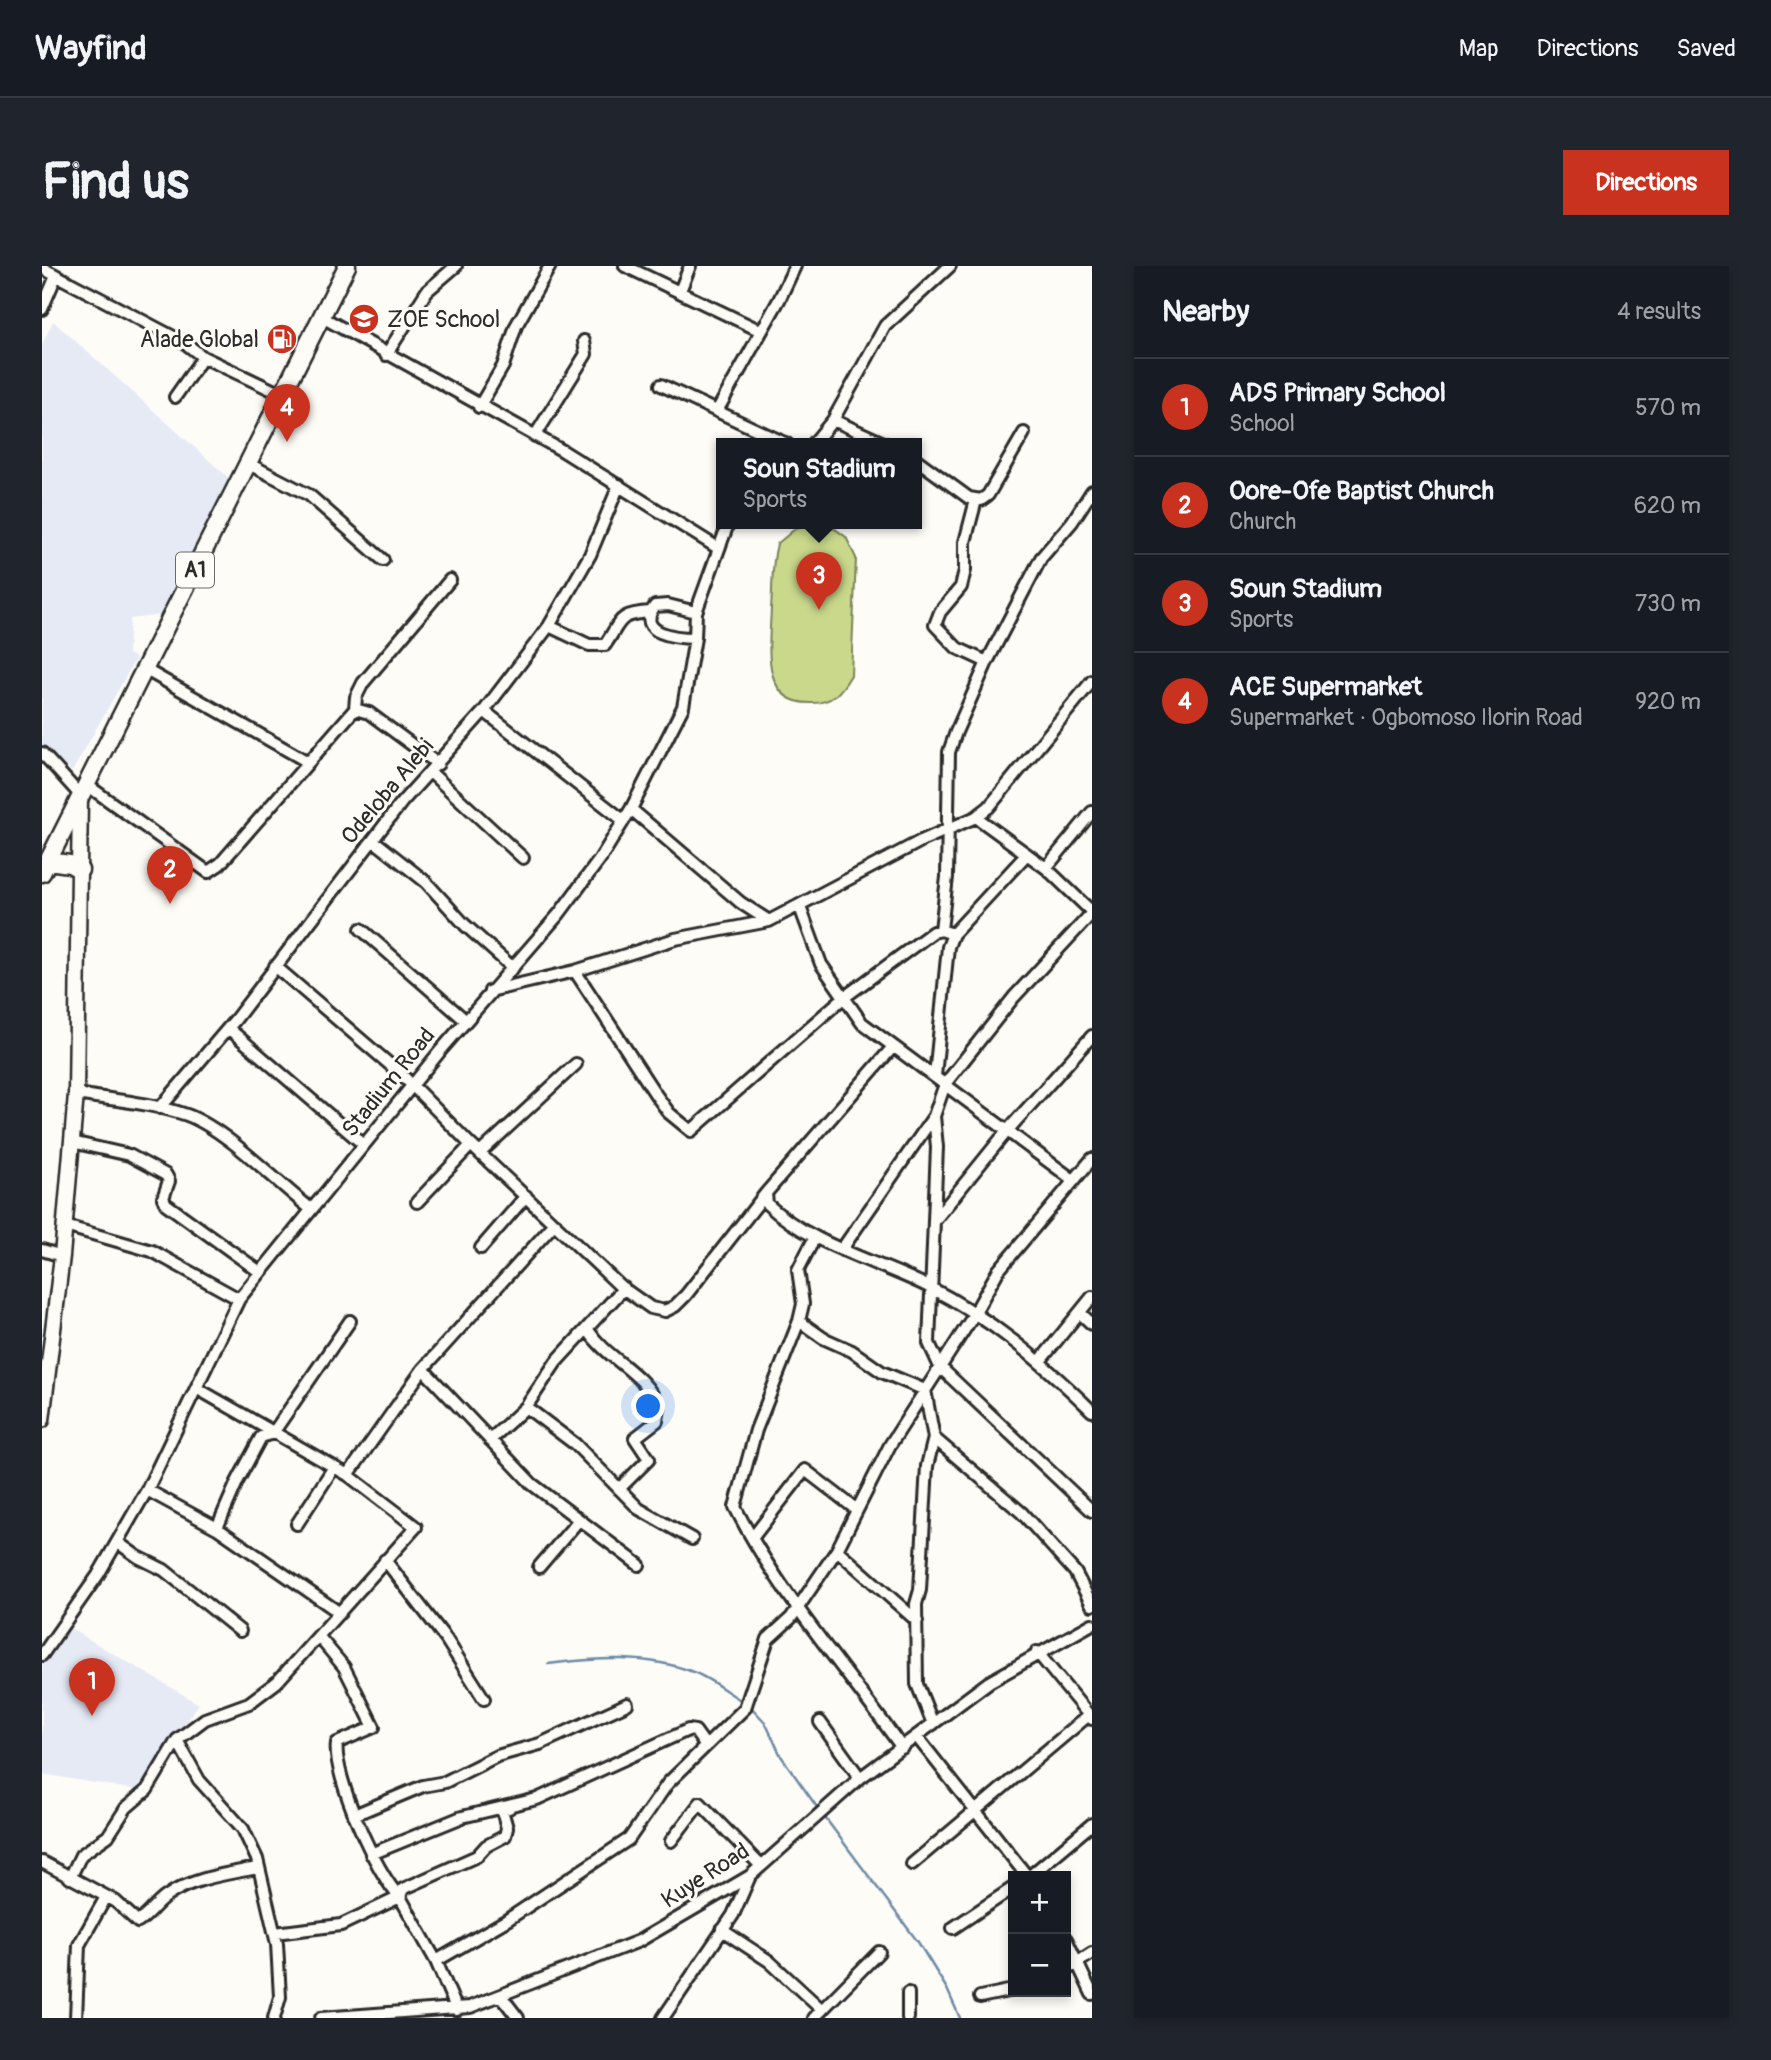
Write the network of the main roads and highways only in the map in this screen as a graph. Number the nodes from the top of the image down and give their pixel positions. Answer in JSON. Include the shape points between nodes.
{"nodes":[{"id":1,"x":347,"y":266,"type":"edge"},
{"id":2,"x":83,"y":790,"type":"junction"},
{"id":3,"x":45,"y":867,"type":"edge"},
{"id":4,"x":80,"y":870,"type":"junction"},
{"id":5,"x":42,"y":1420,"type":"edge"}],
"edges":[{"from":1,"to":2,"type":"highway","number":"A1"},
{"from":2,"to":3,"type":"highway","number":"A1"},
{"from":2,"to":4,"type":"main road"},
{"from":3,"to":4,"type":"highway","via":[[70,864]]},
{"from":4,"to":5,"type":"main road","via":[[76,1094]]}]}
